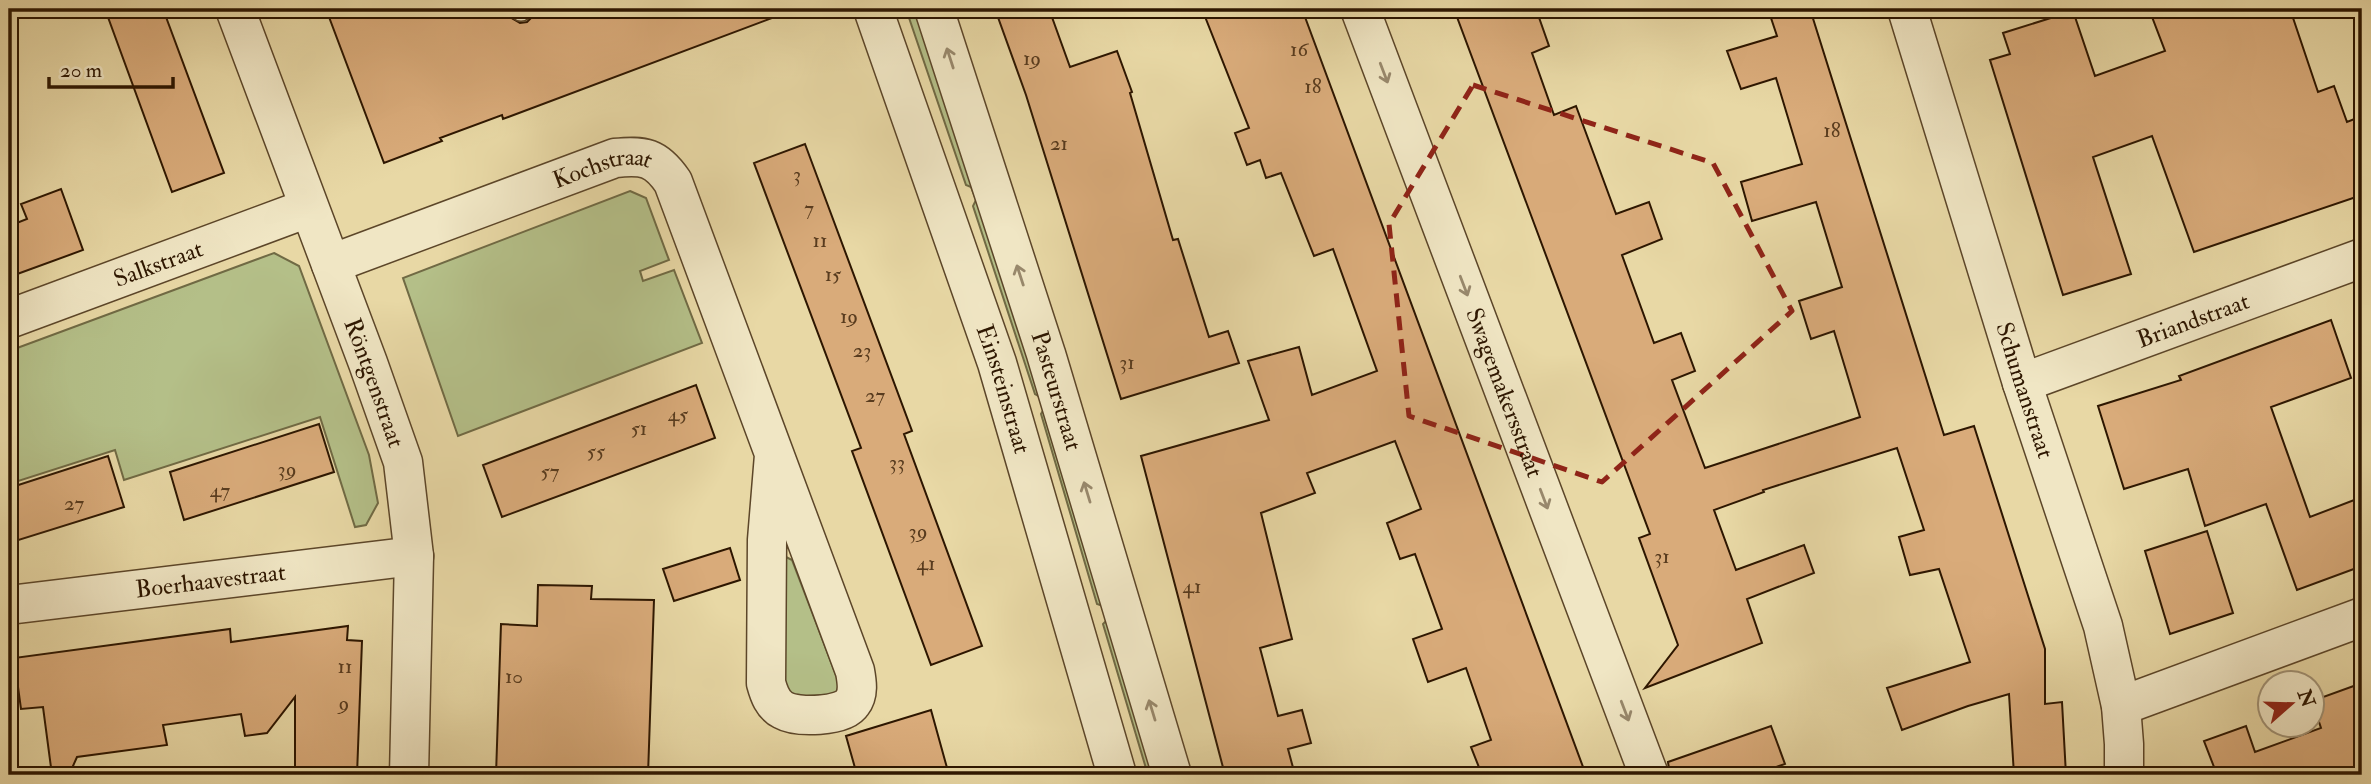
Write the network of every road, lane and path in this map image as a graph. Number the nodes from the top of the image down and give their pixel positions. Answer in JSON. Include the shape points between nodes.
{"nodes":[{"id":1,"x":234,"y":9,"type":"edge"},
{"id":2,"x":873,"y":9,"type":"edge"},
{"id":3,"x":934,"y":9,"type":"edge"},
{"id":4,"x":1360,"y":9,"type":"edge"},
{"id":5,"x":1907,"y":9,"type":"edge"},
{"id":6,"x":308,"y":208,"type":"junction"},
{"id":7,"x":2362,"y":258,"type":"edge"},
{"id":8,"x":331,"y":264,"type":"junction"},
{"id":9,"x":9,"y":319,"type":"edge"},
{"id":10,"x":2022,"y":383,"type":"junction"},
{"id":11,"x":774,"y":455,"type":"junction"},
{"id":12,"x":414,"y":556,"type":"junction"},
{"id":13,"x":9,"y":605,"type":"edge"},
{"id":14,"x":2362,"y":617,"type":"edge"},
{"id":15,"x":2121,"y":706,"type":"junction"},
{"id":16,"x":409,"y":775,"type":"edge"},
{"id":17,"x":1116,"y":775,"type":"edge"},
{"id":18,"x":1172,"y":775,"type":"edge"},
{"id":19,"x":1648,"y":775,"type":"edge"},
{"id":20,"x":2124,"y":775,"type":"edge"}],
"edges":[{"from":1,"to":6,"type":"street","name":"Röntgenstraat"},
{"from":2,"to":17,"type":"street","name":"Einsteinstraat","via":[[997,363]]},
{"from":18,"to":3,"type":"street","name":"Pasteurstraat","one_way":true,"via":[[1045,354]]},
{"from":4,"to":19,"type":"street","name":"Swagemakersstraat","one_way":true},
{"from":5,"to":10,"type":"street","name":"Schumanstraat"},
{"from":6,"to":8,"type":"street","name":"Röntgenstraat"},
{"from":6,"to":9,"type":"street","name":"Salkstraat"},
{"from":7,"to":10,"type":"street","name":"Briandstraat"},
{"from":8,"to":11,"type":"street","name":"Kochstraat","via":[[615,158],[650,159],[673,182]]},
{"from":8,"to":12,"type":"street","name":"Röntgenstraat","via":[[403,462]]},
{"from":10,"to":15,"type":"street","name":"Schumanstraat","via":[[2103,626]]},
{"from":11,"to":11,"type":"street","name":"Kochstraat","via":[[855,671],[858,686],[853,702],[834,714],[794,714],[773,702],[768,693],[767,540]]},
{"from":12,"to":13,"type":"street","name":"Boerhaavestraat"},
{"from":12,"to":16,"type":"street","name":"Röntgenstraat"},
{"from":14,"to":15,"type":"street"},
{"from":15,"to":20,"type":"street","name":"Schumanstraat"}]}
